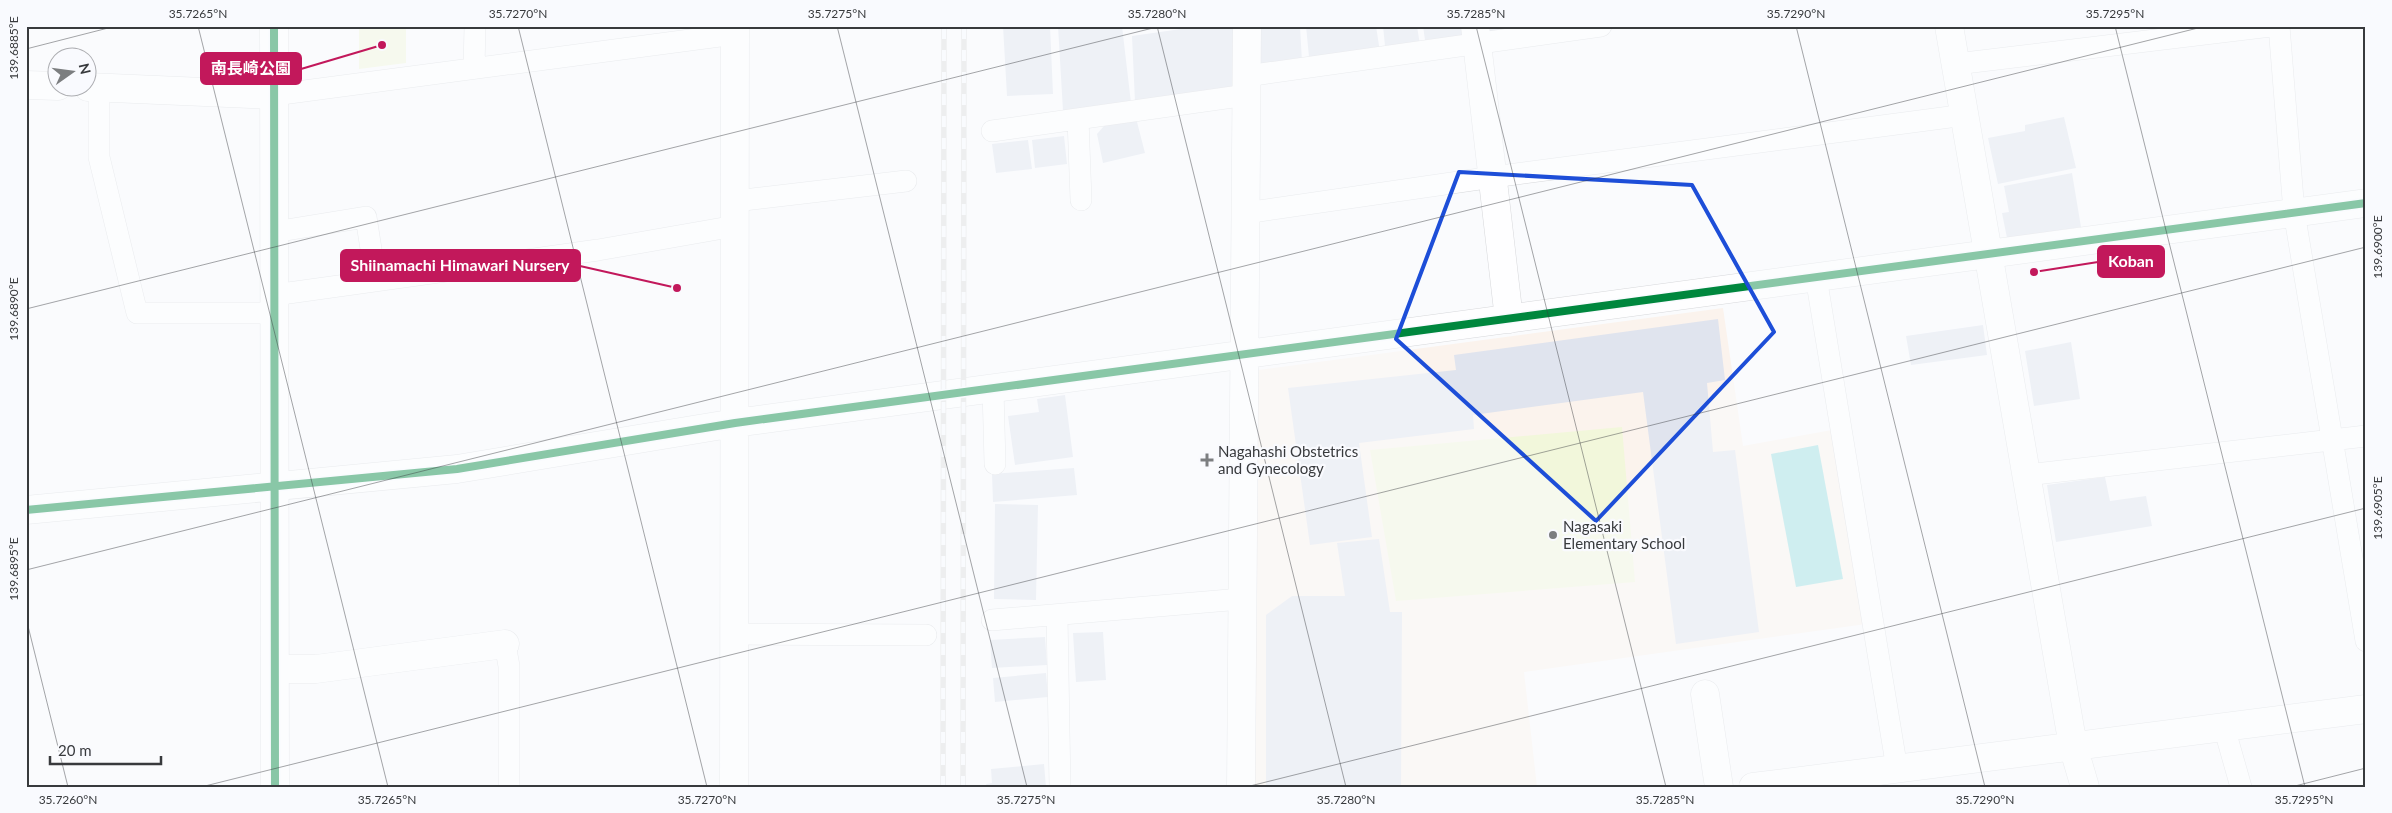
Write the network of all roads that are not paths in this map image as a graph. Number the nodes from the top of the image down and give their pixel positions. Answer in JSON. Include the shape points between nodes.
{"nodes":[{"id":1,"x":274,"y":26,"type":"edge"},
{"id":2,"x":475,"y":26,"type":"edge"},
{"id":3,"x":1247,"y":26,"type":"edge"},
{"id":4,"x":1601,"y":26,"type":"edge"},
{"id":5,"x":1949,"y":26,"type":"edge"},
{"id":6,"x":2271,"y":26,"type":"edge"},
{"id":7,"x":2279,"y":26,"type":"edge"},
{"id":8,"x":735,"y":30,"type":"edge"},
{"id":9,"x":1476,"y":35,"type":"edge"},
{"id":10,"x":1956,"y":64,"type":"junction"},
{"id":11,"x":474,"y":68,"type":"junction"},
{"id":12,"x":26,"y":85,"type":"edge"},
{"id":13,"x":1247,"y":85,"type":"junction"},
{"id":14,"x":48,"y":86,"type":"edge"},
{"id":15,"x":98,"y":88,"type":"edge"},
{"id":16,"x":274,"y":95,"type":"junction"},
{"id":17,"x":94,"y":98,"type":"edge"},
{"id":18,"x":1965,"y":115,"type":"junction"},
{"id":19,"x":1078,"y":119,"type":"junction"},
{"id":20,"x":992,"y":131,"type":"dead end"},
{"id":21,"x":1493,"y":177,"type":"junction"},
{"id":22,"x":906,"y":181,"type":"dead end"},
{"id":23,"x":1081,"y":200,"type":"dead end"},
{"id":24,"x":2366,"y":203,"type":"edge"},
{"id":25,"x":2294,"y":212,"type":"junction"},
{"id":26,"x":1245,"y":213,"type":"junction"},
{"id":27,"x":735,"y":214,"type":"junction"},
{"id":28,"x":274,"y":232,"type":"junction"},
{"id":29,"x":1989,"y":253,"type":"junction"},
{"id":30,"x":1816,"y":277,"type":"junction"},
{"id":31,"x":376,"y":281,"type":"junction"},
{"id":32,"x":274,"y":304,"type":"junction"},
{"id":33,"x":1509,"y":319,"type":"junction"},
{"id":34,"x":1244,"y":355,"type":"junction"},
{"id":35,"x":993,"y":389,"type":"junction"},
{"id":36,"x":735,"y":423,"type":"junction"},
{"id":37,"x":2366,"y":436,"type":"edge"},
{"id":38,"x":2332,"y":440,"type":"junction"},
{"id":39,"x":995,"y":464,"type":"dead end"},
{"id":40,"x":2027,"y":475,"type":"junction"},
{"id":41,"x":274,"y":486,"type":"junction"},
{"id":42,"x":26,"y":510,"type":"edge"},
{"id":43,"x":1241,"y":599,"type":"junction"},
{"id":44,"x":1057,"y":614,"type":"junction"},
{"id":45,"x":992,"y":620,"type":"dead end"},
{"id":46,"x":734,"y":634,"type":"junction"},
{"id":47,"x":926,"y":635,"type":"dead end"},
{"id":48,"x":2366,"y":641,"type":"edge"},
{"id":49,"x":505,"y":644,"type":"joint"},
{"id":50,"x":275,"y":669,"type":"junction"},
{"id":51,"x":1705,"y":694,"type":"dead end"},
{"id":52,"x":2366,"y":709,"type":"edge"},
{"id":53,"x":2224,"y":727,"type":"junction"},
{"id":54,"x":2074,"y":746,"type":"junction"},
{"id":55,"x":1897,"y":769,"type":"junction"},
{"id":56,"x":1833,"y":782,"type":"edge"},
{"id":57,"x":275,"y":787,"type":"edge"},
{"id":58,"x":509,"y":787,"type":"edge"},
{"id":59,"x":734,"y":787,"type":"edge"},
{"id":60,"x":1060,"y":787,"type":"edge"},
{"id":61,"x":1241,"y":787,"type":"edge"},
{"id":62,"x":1719,"y":787,"type":"edge"},
{"id":63,"x":1753,"y":787,"type":"edge"},
{"id":64,"x":2085,"y":787,"type":"edge"},
{"id":65,"x":2241,"y":787,"type":"edge"}],
"edges":[{"from":1,"to":16,"type":"street"},
{"from":2,"to":11,"type":"lane"},
{"from":3,"to":13,"type":"street"},
{"from":4,"to":9,"type":"lane"},
{"from":5,"to":10,"type":"street"},
{"from":6,"to":10,"type":"lane"},
{"from":7,"to":25,"type":"lane"},
{"from":8,"to":11,"type":"lane"},
{"from":8,"to":27,"type":"street"},
{"from":9,"to":13,"type":"lane"},
{"from":9,"to":21,"type":"street"},
{"from":10,"to":18,"type":"street"},
{"from":11,"to":16,"type":"lane"},
{"from":12,"to":14,"type":"street"},
{"from":13,"to":19,"type":"lane"},
{"from":13,"to":26,"type":"street"},
{"from":15,"to":16,"type":"street"},
{"from":16,"to":28,"type":"street"},
{"from":17,"to":32,"type":"lane","via":[[98,157],[137,313]]},
{"from":18,"to":21,"type":"lane"},
{"from":18,"to":29,"type":"street"},
{"from":19,"to":20,"type":"lane"},
{"from":19,"to":23,"type":"lane"},
{"from":21,"to":26,"type":"lane"},
{"from":21,"to":33,"type":"street"},
{"from":22,"to":27,"type":"lane"},
{"from":24,"to":25,"type":"street"},
{"from":25,"to":29,"type":"street"},
{"from":25,"to":38,"type":"lane"},
{"from":26,"to":34,"type":"street"},
{"from":27,"to":31,"type":"lane","via":[[598,250]]},
{"from":27,"to":36,"type":"street"},
{"from":28,"to":31,"type":"lane","via":[[366,217]]},
{"from":28,"to":32,"type":"street"},
{"from":29,"to":30,"type":"street"},
{"from":29,"to":40,"type":"street"},
{"from":30,"to":33,"type":"street"},
{"from":30,"to":55,"type":"lane"},
{"from":31,"to":32,"type":"lane"},
{"from":32,"to":41,"type":"street"},
{"from":33,"to":34,"type":"street"},
{"from":34,"to":35,"type":"street"},
{"from":34,"to":43,"type":"street"},
{"from":35,"to":36,"type":"street"},
{"from":35,"to":39,"type":"lane"},
{"from":36,"to":41,"type":"street","via":[[457,469]]},
{"from":36,"to":46,"type":"street"},
{"from":37,"to":38,"type":"lane"},
{"from":38,"to":40,"type":"lane"},
{"from":38,"to":48,"type":"lane"},
{"from":40,"to":54,"type":"street"},
{"from":41,"to":42,"type":"street"},
{"from":41,"to":50,"type":"street"},
{"from":43,"to":44,"type":"lane"},
{"from":43,"to":61,"type":"street"},
{"from":44,"to":45,"type":"lane"},
{"from":44,"to":60,"type":"lane"},
{"from":46,"to":47,"type":"lane"},
{"from":46,"to":59,"type":"street"},
{"from":49,"to":50,"type":"street","via":[[316,669]]},
{"from":49,"to":58,"type":"lane","via":[[509,666]]},
{"from":50,"to":57,"type":"street"},
{"from":51,"to":62,"type":"street"},
{"from":52,"to":53,"type":"street"},
{"from":53,"to":54,"type":"street"},
{"from":53,"to":65,"type":"lane"},
{"from":54,"to":55,"type":"street"},
{"from":54,"to":64,"type":"street"},
{"from":55,"to":56,"type":"street"},
{"from":56,"to":63,"type":"street"}]}
